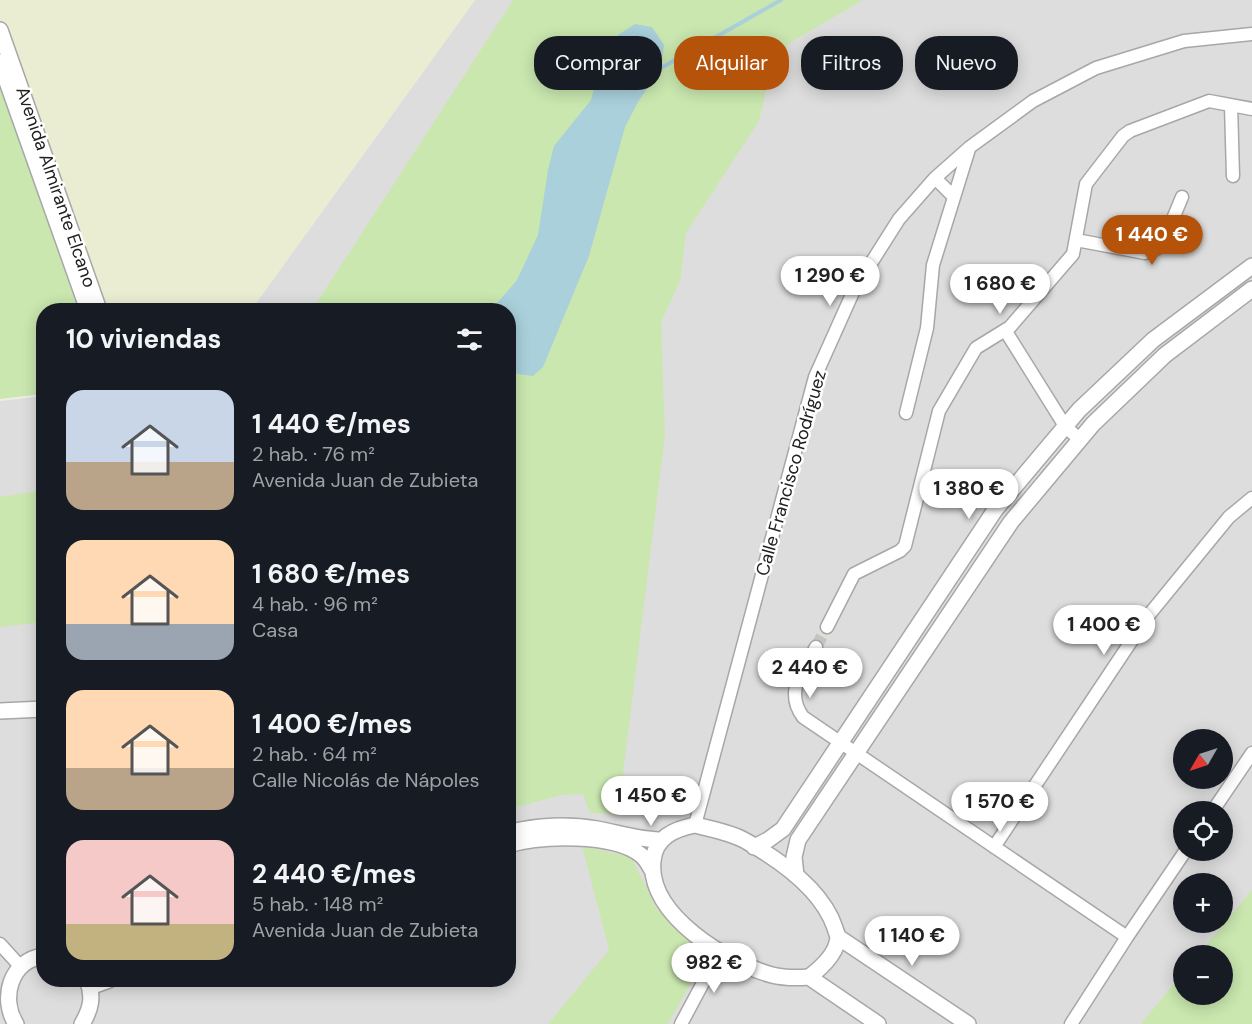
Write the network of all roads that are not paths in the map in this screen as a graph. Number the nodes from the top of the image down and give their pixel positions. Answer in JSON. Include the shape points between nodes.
{"nodes":[{"id":1,"x":0,"y":30,"type":"edge"},
{"id":2,"x":1252,"y":34,"type":"edge"},
{"id":3,"x":0,"y":62,"type":"edge"},
{"id":4,"x":1231,"y":105,"type":"junction"},
{"id":5,"x":1252,"y":109,"type":"edge"},
{"id":6,"x":970,"y":147,"type":"junction"},
{"id":7,"x":1233,"y":176,"type":"dead end"},
{"id":8,"x":935,"y":178,"type":"junction"},
{"id":9,"x":954,"y":197,"type":"junction"},
{"id":10,"x":1182,"y":197,"type":"dead end"},
{"id":11,"x":1076,"y":240,"type":"junction"},
{"id":12,"x":1252,"y":266,"type":"edge"},
{"id":13,"x":1252,"y":289,"type":"edge"},
{"id":14,"x":1213,"y":294,"type":"junction"},
{"id":15,"x":86,"y":303,"type":"edge"},
{"id":16,"x":97,"y":303,"type":"edge"},
{"id":17,"x":1225,"y":310,"type":"junction"},
{"id":18,"x":1005,"y":330,"type":"junction"},
{"id":19,"x":906,"y":413,"type":"dead end"},
{"id":20,"x":1065,"y":426,"type":"junction"},
{"id":21,"x":1080,"y":440,"type":"junction"},
{"id":22,"x":1252,"y":498,"type":"edge"},
{"id":23,"x":827,"y":627,"type":"tunnel mouth"},
{"id":24,"x":816,"y":647,"type":"tunnel mouth"},
{"id":25,"x":36,"y":709,"type":"edge"},
{"id":26,"x":0,"y":711,"type":"edge"},
{"id":27,"x":840,"y":742,"type":"junction"},
{"id":28,"x":1252,"y":753,"type":"edge"},
{"id":29,"x":856,"y":754,"type":"junction"},
{"id":30,"x":1219,"y":801,"type":"edge"},
{"id":31,"x":695,"y":825,"type":"junction"},
{"id":32,"x":516,"y":831,"type":"edge"},
{"id":33,"x":662,"y":840,"type":"junction"},
{"id":34,"x":516,"y":843,"type":"edge"},
{"id":35,"x":754,"y":847,"type":"junction"},
{"id":36,"x":994,"y":847,"type":"junction"},
{"id":37,"x":1179,"y":861,"type":"edge"},
{"id":38,"x":652,"y":870,"type":"junction"},
{"id":39,"x":796,"y":875,"type":"junction"},
{"id":40,"x":838,"y":936,"type":"junction"},
{"id":41,"x":1127,"y":937,"type":"junction"},
{"id":42,"x":0,"y":944,"type":"edge"},
{"id":43,"x":720,"y":951,"type":"junction"},
{"id":44,"x":36,"y":959,"type":"edge"},
{"id":45,"x":20,"y":966,"type":"junction"},
{"id":46,"x":809,"y":977,"type":"junction"},
{"id":47,"x":89,"y":987,"type":"edge"},
{"id":48,"x":16,"y":1024,"type":"edge"},
{"id":49,"x":82,"y":1024,"type":"edge"},
{"id":50,"x":681,"y":1024,"type":"edge"},
{"id":51,"x":878,"y":1024,"type":"edge"},
{"id":52,"x":968,"y":1024,"type":"edge"},
{"id":53,"x":1071,"y":1024,"type":"edge"}],
"edges":[{"from":1,"to":16,"type":"street","name":"Avenida Almirante Elcano"},
{"from":2,"to":6,"type":"street","name":"Calle Francisco Rodríguez","via":[[1184,41],[1096,68],[1033,101]]},
{"from":3,"to":15,"type":"street","name":"Avenida Almirante Elcano"},
{"from":4,"to":5,"type":"street"},
{"from":4,"to":7,"type":"street"},
{"from":4,"to":11,"type":"street","via":[[1209,101],[1123,136],[1086,184]]},
{"from":6,"to":8,"type":"street","name":"Calle Francisco Rodríguez"},
{"from":6,"to":9,"type":"street"},
{"from":8,"to":9,"type":"street"},
{"from":8,"to":31,"type":"street","name":"Calle Francisco Rodríguez","via":[[899,219],[854,290],[815,377]]},
{"from":9,"to":19,"type":"street","via":[[933,265],[927,328]]},
{"from":10,"to":11,"type":"street","via":[[1158,248],[1145,253]]},
{"from":11,"to":18,"type":"street","via":[[1073,254]]},
{"from":12,"to":14,"type":"street"},
{"from":13,"to":17,"type":"street"},
{"from":14,"to":17,"type":"street"},
{"from":14,"to":20,"type":"street","via":[[1152,340]]},
{"from":17,"to":21,"type":"street","via":[[1165,355]]},
{"from":18,"to":20,"type":"street"},
{"from":18,"to":23,"type":"street","via":[[976,348],[939,411],[905,546],[854,573]]},
{"from":20,"to":21,"type":"street"},
{"from":20,"to":27,"type":"street","via":[[995,510]]},
{"from":21,"to":29,"type":"street","via":[[1011,522]]},
{"from":22,"to":36,"type":"street","via":[[1229,517],[1148,616]]},
{"from":24,"to":27,"type":"street","via":[[795,687],[794,697],[803,717]]},
{"from":25,"to":26,"type":"street"},
{"from":27,"to":29,"type":"street"},
{"from":27,"to":35,"type":"street","via":[[783,829]]},
{"from":28,"to":30,"type":"street"},
{"from":29,"to":36,"type":"street"},
{"from":29,"to":39,"type":"street","via":[[798,840],[794,857]]},
{"from":31,"to":33,"type":"street","via":[[676,829]]},
{"from":31,"to":35,"type":"street","via":[[742,839]]},
{"from":32,"to":33,"type":"street","via":[[542,826],[595,829]]},
{"from":33,"to":38,"type":"street"},
{"from":34,"to":38,"type":"street","via":[[542,837],[593,839],[627,847],[643,856]]},
{"from":35,"to":39,"type":"street"},
{"from":36,"to":41,"type":"street"},
{"from":37,"to":41,"type":"street"},
{"from":38,"to":43,"type":"street","via":[[657,889],[676,918]]},
{"from":39,"to":40,"type":"street","via":[[817,895]]},
{"from":40,"to":46,"type":"street","via":[[823,966]]},
{"from":40,"to":52,"type":"street"},
{"from":41,"to":53,"type":"street"},
{"from":42,"to":45,"type":"street"},
{"from":43,"to":46,"type":"street","via":[[774,976]]},
{"from":43,"to":50,"type":"street"},
{"from":44,"to":45,"type":"street"},
{"from":45,"to":48,"type":"street","via":[[7,996]]},
{"from":46,"to":51,"type":"street"},
{"from":47,"to":49,"type":"street","via":[[89,1012]]}]}
